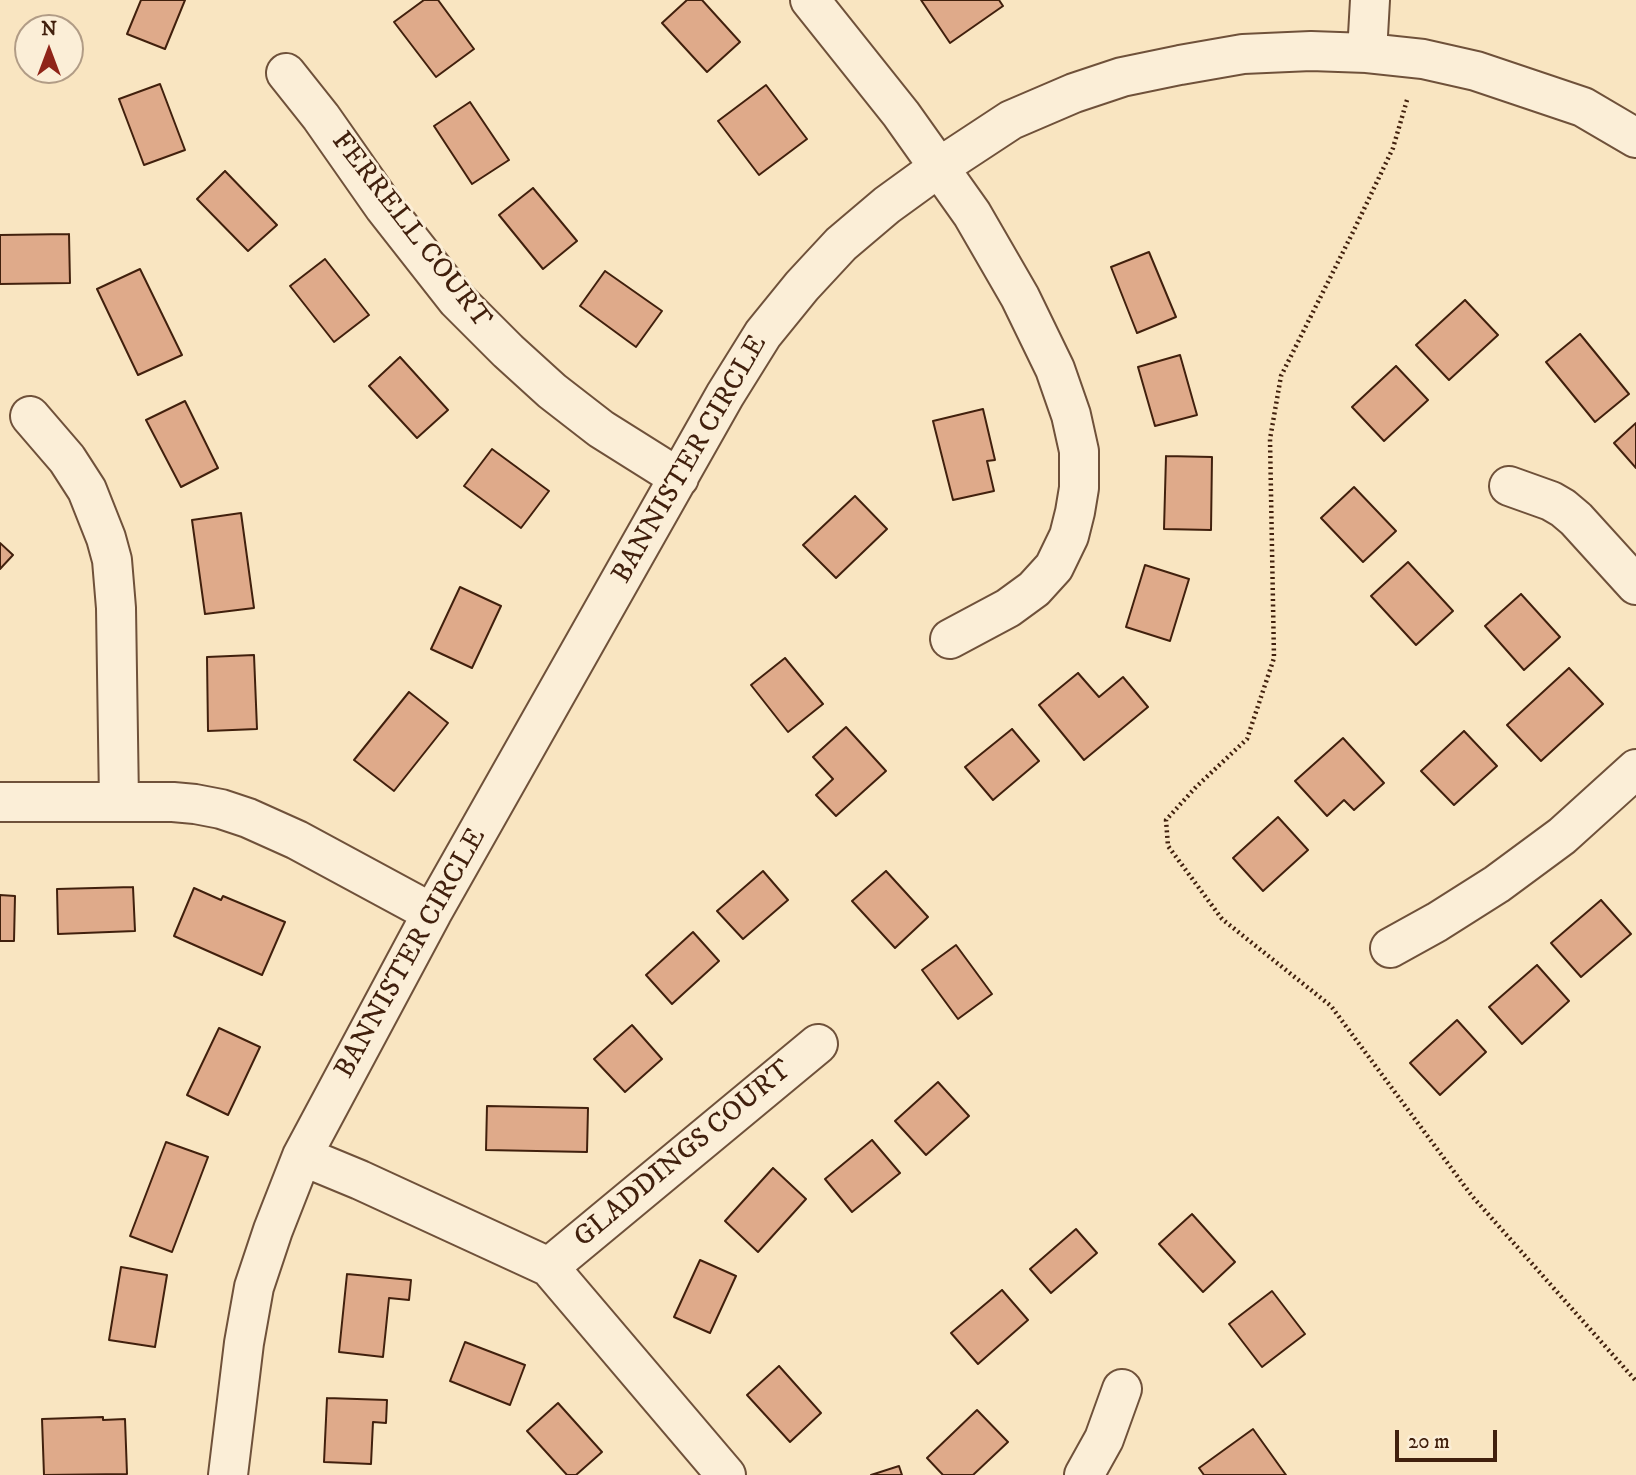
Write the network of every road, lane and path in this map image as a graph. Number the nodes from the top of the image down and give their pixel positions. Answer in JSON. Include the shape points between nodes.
{"nodes":[{"id":1,"x":810,"y":0,"type":"edge"},
{"id":2,"x":1370,"y":0,"type":"edge"},
{"id":3,"x":1367,"y":53,"type":"junction"},
{"id":4,"x":286,"y":73,"type":"dead end"},
{"id":5,"x":1407,"y":100,"type":"dead end"},
{"id":6,"x":1636,"y":138,"type":"edge"},
{"id":7,"x":938,"y":167,"type":"junction"},
{"id":8,"x":30,"y":416,"type":"dead end"},
{"id":9,"x":679,"y":478,"type":"junction"},
{"id":10,"x":1509,"y":486,"type":"dead end"},
{"id":11,"x":1636,"y":585,"type":"edge"},
{"id":12,"x":950,"y":639,"type":"dead end"},
{"id":13,"x":1636,"y":769,"type":"edge"},
{"id":14,"x":119,"y":801,"type":"junction"},
{"id":15,"x":0,"y":802,"type":"edge"},
{"id":16,"x":432,"y":913,"type":"junction"},
{"id":17,"x":1390,"y":948,"type":"dead end"},
{"id":18,"x":818,"y":1044,"type":"dead end"},
{"id":19,"x":302,"y":1156,"type":"junction"},
{"id":20,"x":549,"y":1267,"type":"junction"},
{"id":21,"x":1636,"y":1381,"type":"edge"},
{"id":22,"x":1122,"y":1389,"type":"dead end"},
{"id":23,"x":228,"y":1475,"type":"edge"},
{"id":24,"x":726,"y":1475,"type":"edge"},
{"id":25,"x":1084,"y":1475,"type":"edge"}],
"edges":[{"from":1,"to":7,"type":"street"},
{"from":2,"to":3,"type":"street"},
{"from":3,"to":6,"type":"street","name":"BANNISTER CIRCLE","via":[[1476,71],[1583,107]]},
{"from":3,"to":7,"type":"street","name":"BANNISTER CIRCLE","via":[[1243,54],[1122,77],[1011,120]]},
{"from":4,"to":9,"type":"street","name":"FERRELL COURT","via":[[457,300],[552,391],[601,429]]},
{"from":5,"to":21,"type":"path","via":[[1393,148],[1280,376],[1270,439],[1274,658],[1247,739],[1166,820],[1168,846],[1222,919],[1331,1006],[1472,1196]]},
{"from":7,"to":9,"type":"street","name":"BANNISTER CIRCLE","via":[[841,244],[802,286],[763,334]]},
{"from":7,"to":12,"type":"street","via":[[972,214],[1020,297],[1055,369],[1079,451],[1075,512],[1054,567],[1026,596]]},
{"from":8,"to":14,"type":"street","via":[[87,490],[112,560]]},
{"from":9,"to":16,"type":"street","name":"BANNISTER CIRCLE"},
{"from":10,"to":11,"type":"street","via":[[1563,508]]},
{"from":13,"to":17,"type":"street","via":[[1562,836],[1497,884]]},
{"from":14,"to":15,"type":"street"},
{"from":14,"to":16,"type":"street","via":[[195,804],[248,818]]},
{"from":16,"to":19,"type":"street","name":"BANNISTER CIRCLE"},
{"from":18,"to":20,"type":"street","name":"GLADDINGS COURT"},
{"from":19,"to":20,"type":"street"},
{"from":19,"to":23,"type":"street","name":"BANNISTER CIRCLE","via":[[254,1287]]},
{"from":20,"to":24,"type":"street"},
{"from":22,"to":25,"type":"street","via":[[1104,1439]]}]}
